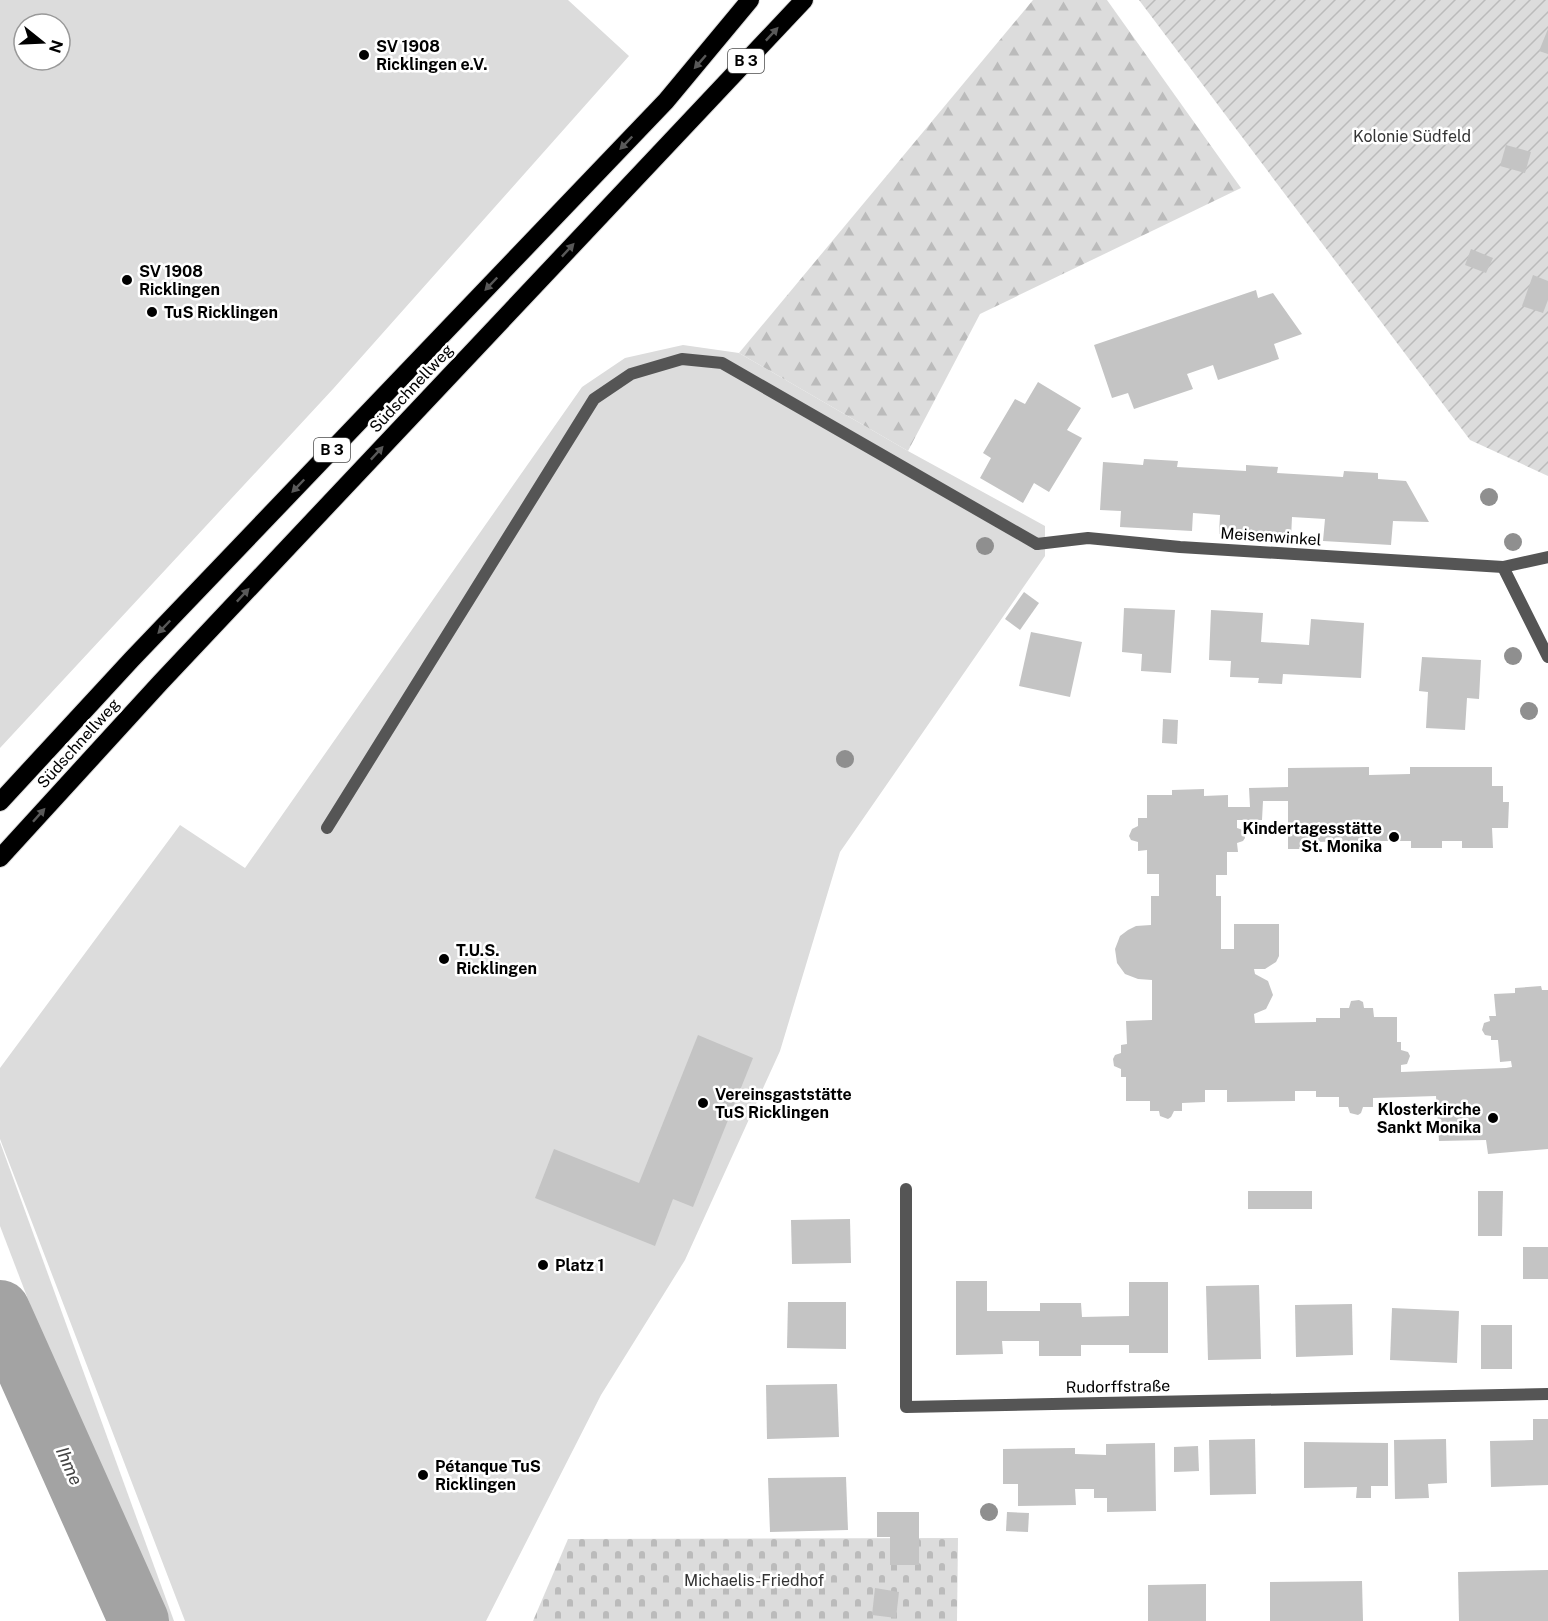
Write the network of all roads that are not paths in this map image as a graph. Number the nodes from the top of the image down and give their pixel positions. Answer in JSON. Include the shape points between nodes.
{"nodes":[{"id":1,"x":750,"y":0,"type":"edge"},
{"id":2,"x":804,"y":0,"type":"edge"},
{"id":3,"x":1548,"y":557,"type":"edge"},
{"id":4,"x":1503,"y":567,"type":"junction"},
{"id":5,"x":1548,"y":657,"type":"edge"},
{"id":6,"x":0,"y":802,"type":"edge"},
{"id":7,"x":327,"y":828,"type":"dead end"},
{"id":8,"x":0,"y":858,"type":"edge"},
{"id":9,"x":906,"y":1190,"type":"dead end"},
{"id":10,"x":1548,"y":1394,"type":"edge"}],
"edges":[{"from":1,"to":6,"type":"highway","name":"Südschnellweg","number":"B 3","one_way":true,"via":[[666,101]]},
{"from":8,"to":2,"type":"highway","name":"Südschnellweg","number":"B 3","one_way":true,"via":[[168,674]]},
{"from":3,"to":4,"type":"street","name":"Meisenwinkel"},
{"from":4,"to":5,"type":"street"},
{"from":4,"to":7,"type":"street","name":"Meisenwinkel","via":[[1088,538],[1038,544],[722,363],[682,359],[631,374],[594,399]]},
{"from":9,"to":10,"type":"street","name":"Rudorffstraße","via":[[906,1407]]}]}
